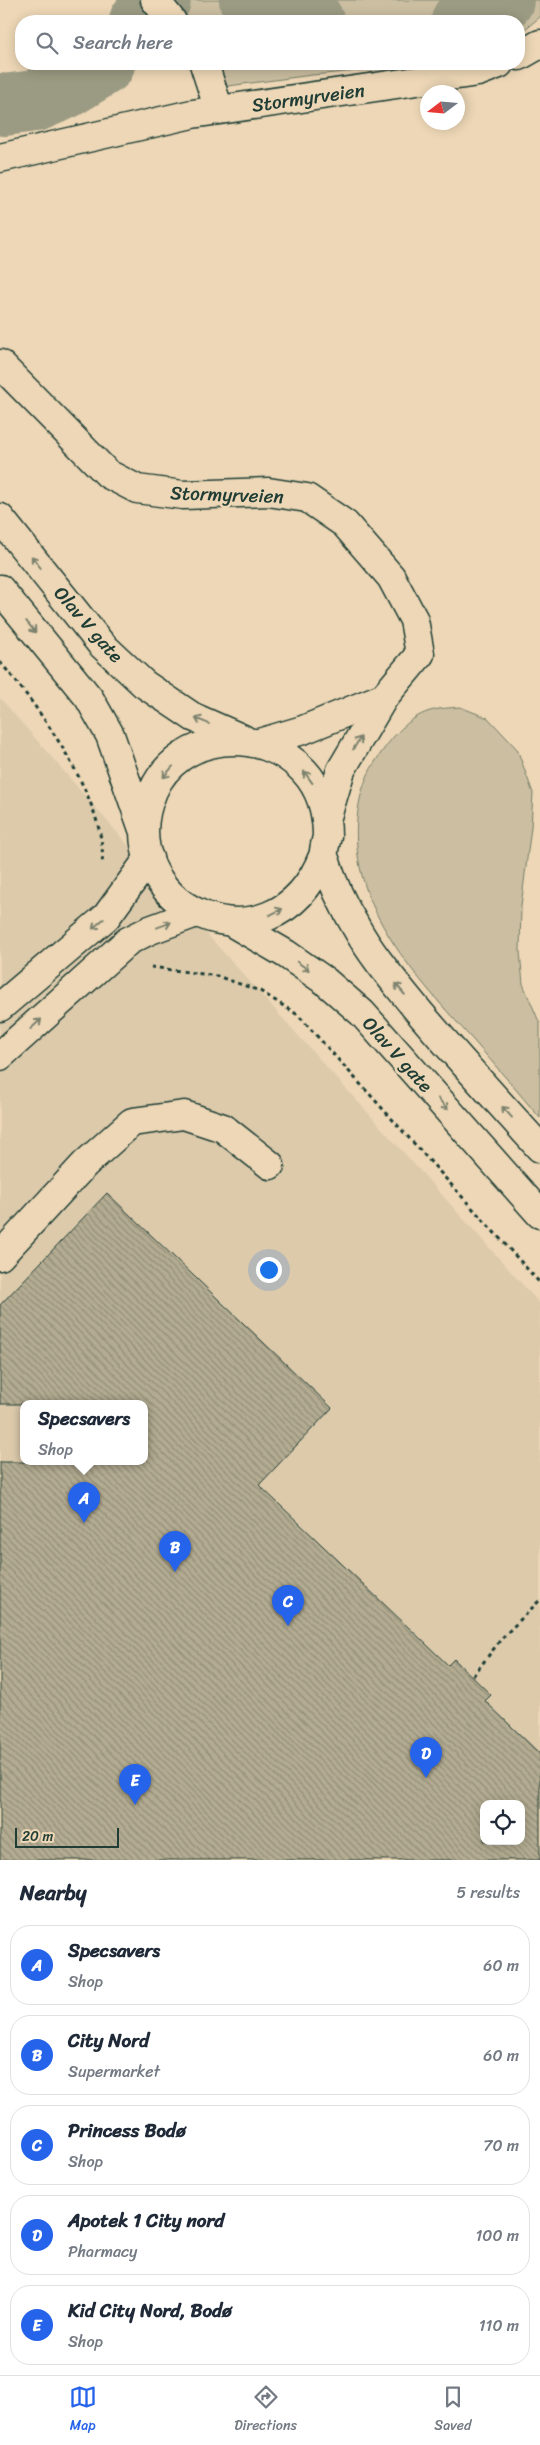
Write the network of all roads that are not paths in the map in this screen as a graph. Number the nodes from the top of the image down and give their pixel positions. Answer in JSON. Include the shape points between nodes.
{"nodes":[{"id":1,"x":155,"y":0,"type":"edge"},
{"id":2,"x":167,"y":15,"type":"edge"},
{"id":3,"x":540,"y":44,"type":"edge"},
{"id":4,"x":525,"y":53,"type":"edge"},
{"id":5,"x":206,"y":70,"type":"edge"},
{"id":6,"x":483,"y":70,"type":"edge"},
{"id":7,"x":219,"y":110,"type":"junction"},
{"id":8,"x":0,"y":158,"type":"edge"},
{"id":9,"x":0,"y":364,"type":"edge"},
{"id":10,"x":0,"y":518,"type":"edge"},
{"id":11,"x":0,"y":589,"type":"edge"},
{"id":12,"x":384,"y":697,"type":"junction"},
{"id":13,"x":253,"y":742,"type":"junction"},
{"id":14,"x":326,"y":820,"type":"junction"},
{"id":15,"x":146,"y":845,"type":"junction"},
{"id":16,"x":323,"y":856,"type":"junction"},
{"id":17,"x":196,"y":913,"type":"junction"},
{"id":18,"x":231,"y":922,"type":"junction"},
{"id":19,"x":0,"y":1007,"type":"edge"},
{"id":20,"x":0,"y":1056,"type":"edge"},
{"id":21,"x":540,"y":1148,"type":"edge"},
{"id":22,"x":270,"y":1165,"type":"dead end"},
{"id":23,"x":540,"y":1214,"type":"edge"},
{"id":24,"x":0,"y":1256,"type":"edge"}],
"edges":[{"from":1,"to":2,"type":"main road"},
{"from":3,"to":4,"type":"main road"},
{"from":5,"to":7,"type":"main road"},
{"from":6,"to":7,"type":"main road","name":"Stormyrveien"},
{"from":7,"to":8,"type":"main road","name":"Stormyrveien"},
{"from":9,"to":12,"type":"main road","name":"Stormyrveien","via":[[108,474],[136,489],[184,495],[268,492],[307,498],[345,524],[391,577],[414,620],[420,654]]},
{"from":13,"to":10,"type":"main road","name":"Olav V gate","one_way":true,"via":[[193,717],[144,684],[101,644]]},
{"from":11,"to":15,"type":"main road","name":"Olav V gate","one_way":true,"via":[[93,706],[110,735]]},
{"from":12,"to":13,"type":"main road","via":[[303,730]]},
{"from":14,"to":12,"type":"main road","name":"Stormyrveien","one_way":true,"via":[[341,770]]},
{"from":14,"to":13,"type":"main road","name":"Olav V gate","one_way":true,"via":[[322,803],[304,771],[276,749]]},
{"from":13,"to":15,"type":"main road","name":"Olav V gate","one_way":true,"via":[[225,740],[203,746],[167,771],[154,789],[147,810]]},
{"from":14,"to":16,"type":"main road","name":"Olav V gate"},
{"from":15,"to":17,"type":"main road","name":"Olav V gate","via":[[159,881],[176,900]]},
{"from":15,"to":19,"type":"main road","one_way":true,"via":[[106,917]]},
{"from":18,"to":16,"type":"main road","name":"Olav V gate","one_way":true,"via":[[251,921],[289,905],[316,875]]},
{"from":21,"to":16,"type":"main road","one_way":true,"via":[[384,970],[356,927]]},
{"from":17,"to":18,"type":"main road","name":"Olav V gate"},
{"from":20,"to":17,"type":"main road","one_way":true,"via":[[128,941]]},
{"from":18,"to":23,"type":"main road","name":"Olav V gate","one_way":true,"via":[[309,970],[362,1013]]},
{"from":22,"to":24,"type":"main road","via":[[224,1128],[184,1115],[132,1122],[85,1164]]}]}
